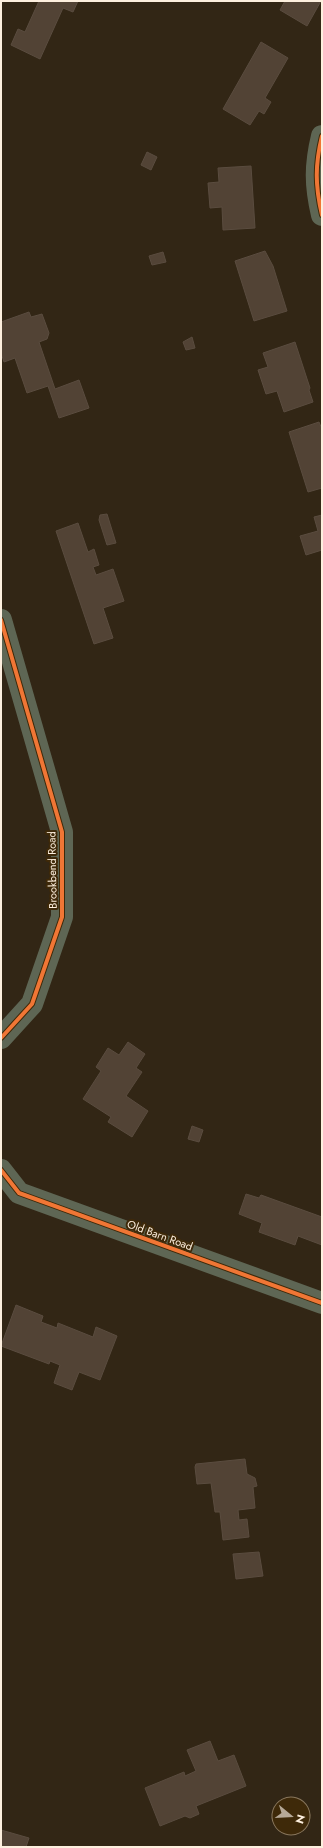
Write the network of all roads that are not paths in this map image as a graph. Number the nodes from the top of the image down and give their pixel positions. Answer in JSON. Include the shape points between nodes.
{"nodes":[{"id":1,"x":322,"y":136,"type":"edge"},
{"id":2,"x":322,"y":215,"type":"edge"},
{"id":3,"x":1,"y":620,"type":"edge"},
{"id":4,"x":1,"y":1038,"type":"edge"},
{"id":5,"x":1,"y":1170,"type":"edge"},
{"id":6,"x":322,"y":1303,"type":"edge"}],
"edges":[{"from":1,"to":2,"type":"street","via":[[316,172],[316,191]]},
{"from":3,"to":4,"type":"street","name":"Brookbend Road","via":[[62,832],[62,917],[32,1004]]},
{"from":5,"to":6,"type":"street","name":"Old Barn Road","via":[[19,1193]]}]}
